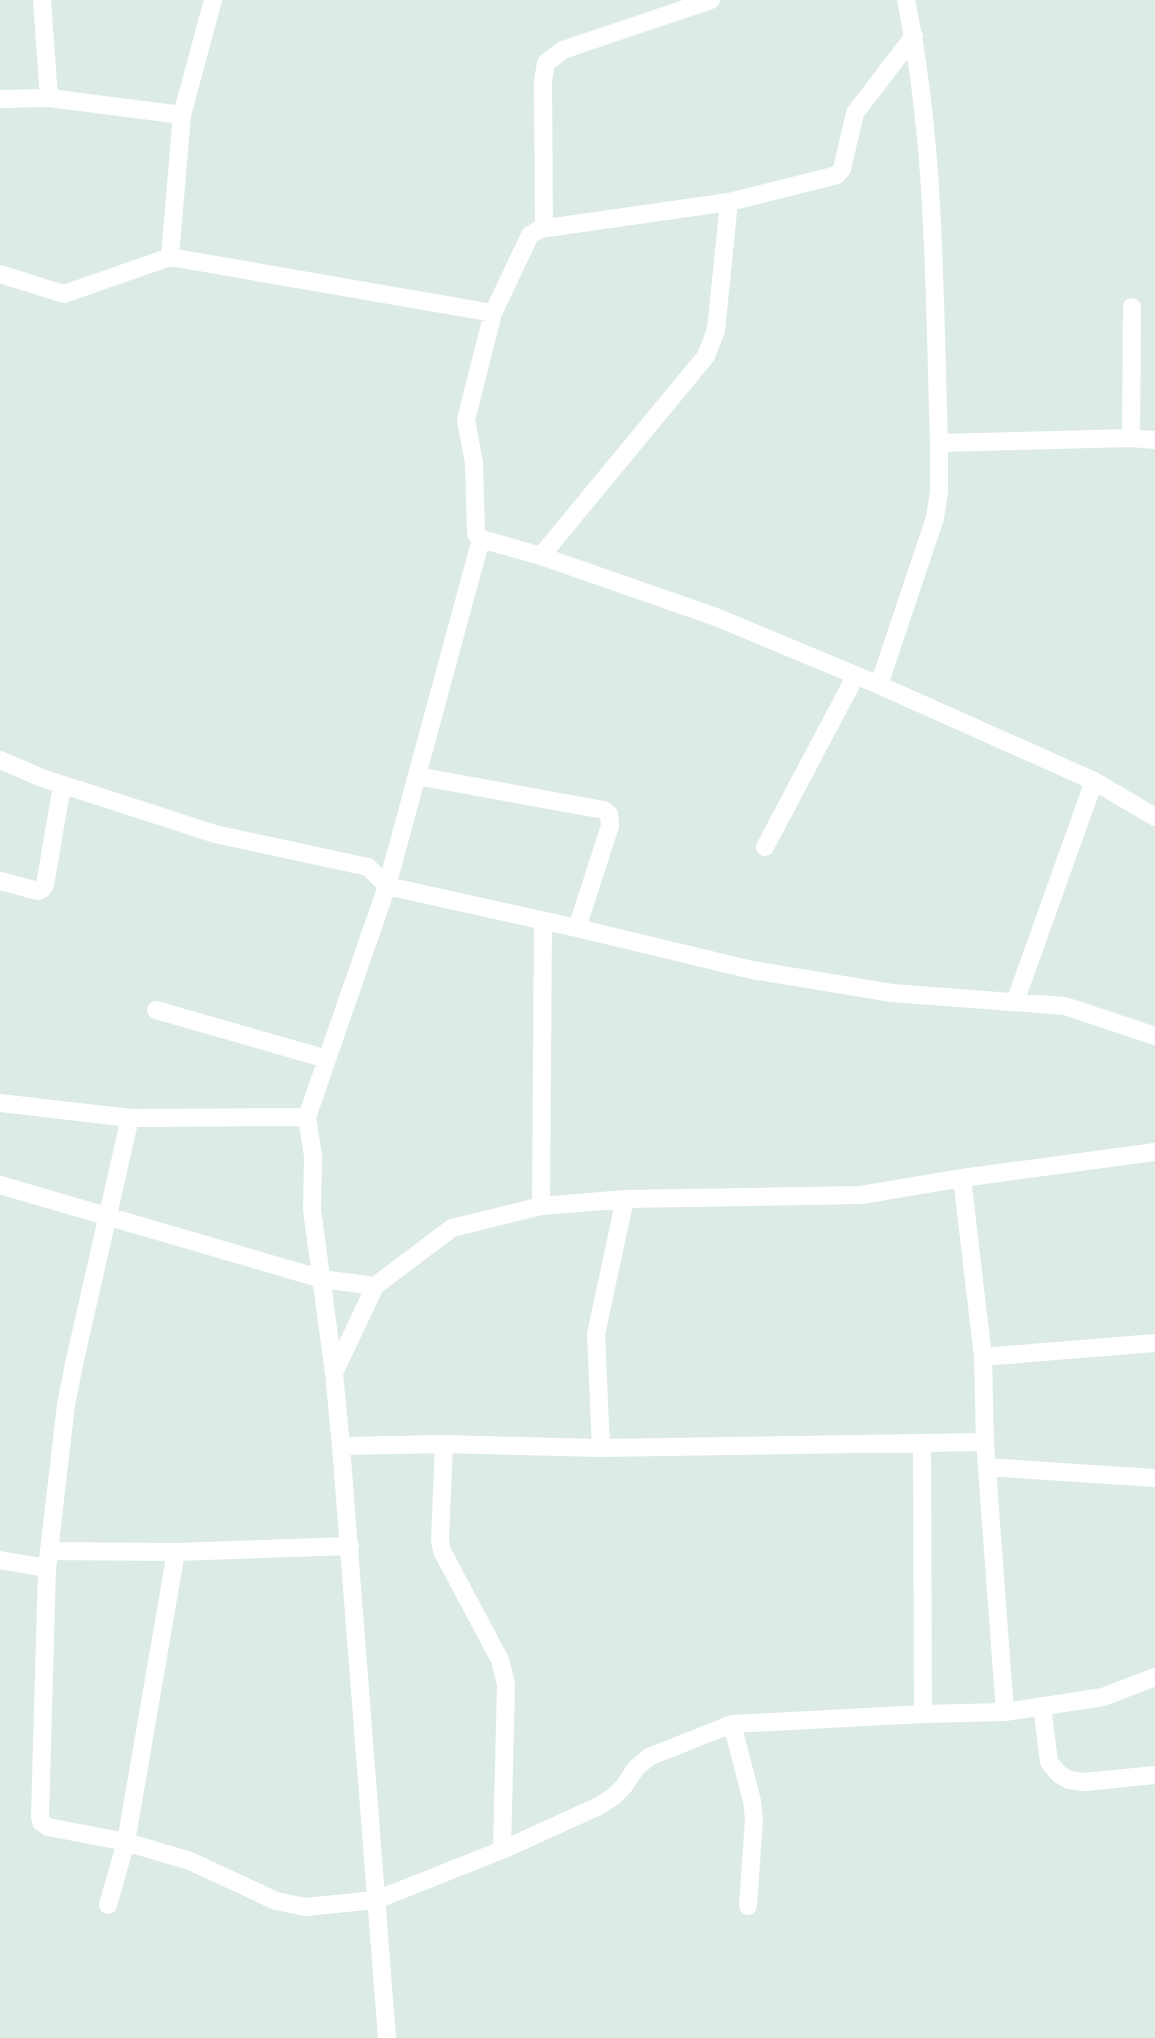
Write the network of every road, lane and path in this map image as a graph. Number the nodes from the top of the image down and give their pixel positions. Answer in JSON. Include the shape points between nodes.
{"nodes":[{"id":1,"x":42,"y":0,"type":"edge"},
{"id":2,"x":213,"y":0,"type":"edge"},
{"id":3,"x":711,"y":0,"type":"edge"},
{"id":4,"x":906,"y":0,"type":"edge"},
{"id":5,"x":914,"y":36,"type":"junction"},
{"id":6,"x":49,"y":98,"type":"junction"},
{"id":7,"x":0,"y":99,"type":"edge"},
{"id":8,"x":182,"y":116,"type":"junction"},
{"id":9,"x":729,"y":202,"type":"junction"},
{"id":10,"x":544,"y":228,"type":"junction"},
{"id":11,"x":170,"y":257,"type":"junction"},
{"id":12,"x":0,"y":274,"type":"edge"},
{"id":13,"x":1132,"y":307,"type":"dead end"},
{"id":14,"x":493,"y":313,"type":"junction"},
{"id":15,"x":1131,"y":438,"type":"junction"},
{"id":16,"x":1155,"y":440,"type":"edge"},
{"id":17,"x":939,"y":443,"type":"junction"},
{"id":18,"x":481,"y":539,"type":"junction"},
{"id":19,"x":540,"y":556,"type":"junction"},
{"id":20,"x":855,"y":677,"type":"junction"},
{"id":21,"x":879,"y":685,"type":"junction"},
{"id":22,"x":0,"y":760,"type":"edge"},
{"id":23,"x":417,"y":776,"type":"junction"},
{"id":24,"x":1094,"y":781,"type":"junction"},
{"id":25,"x":62,"y":785,"type":"junction"},
{"id":26,"x":1155,"y":817,"type":"edge"},
{"id":27,"x":765,"y":847,"type":"dead end"},
{"id":28,"x":0,"y":881,"type":"edge"},
{"id":29,"x":387,"y":886,"type":"junction"},
{"id":30,"x":543,"y":921,"type":"junction"},
{"id":31,"x":577,"y":928,"type":"junction"},
{"id":32,"x":1015,"y":1002,"type":"junction"},
{"id":33,"x":156,"y":1010,"type":"dead end"},
{"id":34,"x":1155,"y":1036,"type":"edge"},
{"id":35,"x":327,"y":1059,"type":"junction"},
{"id":36,"x":0,"y":1103,"type":"edge"},
{"id":37,"x":307,"y":1117,"type":"junction"},
{"id":38,"x":130,"y":1118,"type":"junction"},
{"id":39,"x":1155,"y":1152,"type":"edge"},
{"id":40,"x":962,"y":1178,"type":"junction"},
{"id":41,"x":0,"y":1185,"type":"edge"},
{"id":42,"x":625,"y":1199,"type":"junction"},
{"id":43,"x":541,"y":1206,"type":"junction"},
{"id":44,"x":107,"y":1215,"type":"junction"},
{"id":45,"x":322,"y":1279,"type":"junction"},
{"id":46,"x":375,"y":1286,"type":"junction"},
{"id":47,"x":1155,"y":1343,"type":"edge"},
{"id":48,"x":983,"y":1357,"type":"junction"},
{"id":49,"x":334,"y":1373,"type":"junction"},
{"id":50,"x":985,"y":1442,"type":"junction"},
{"id":51,"x":922,"y":1443,"type":"junction"},
{"id":52,"x":444,"y":1444,"type":"junction"},
{"id":53,"x":341,"y":1446,"type":"junction"},
{"id":54,"x":601,"y":1448,"type":"junction"},
{"id":55,"x":987,"y":1467,"type":"junction"},
{"id":56,"x":1155,"y":1478,"type":"edge"},
{"id":57,"x":350,"y":1546,"type":"junction"},
{"id":58,"x":176,"y":1552,"type":"junction"},
{"id":59,"x":0,"y":1560,"type":"edge"},
{"id":60,"x":48,"y":1560,"type":"junction"},
{"id":61,"x":1155,"y":1677,"type":"edge"},
{"id":62,"x":1042,"y":1706,"type":"junction"},
{"id":63,"x":1005,"y":1712,"type":"junction"},
{"id":64,"x":923,"y":1714,"type":"junction"},
{"id":65,"x":732,"y":1724,"type":"junction"},
{"id":66,"x":1155,"y":1775,"type":"edge"},
{"id":67,"x":126,"y":1842,"type":"junction"},
{"id":68,"x":502,"y":1850,"type":"junction"},
{"id":69,"x":376,"y":1900,"type":"junction"},
{"id":70,"x":108,"y":1905,"type":"dead end"},
{"id":71,"x":748,"y":1906,"type":"dead end"},
{"id":72,"x":387,"y":2038,"type":"edge"}],
"edges":[{"from":1,"to":6,"type":"street"},
{"from":2,"to":8,"type":"street"},
{"from":3,"to":10,"type":"street","via":[[563,50],[546,63]]},
{"from":4,"to":5,"type":"street"},
{"from":5,"to":9,"type":"street","via":[[855,113],[840,173]]},
{"from":5,"to":17,"type":"street","via":[[927,135]]},
{"from":6,"to":7,"type":"street"},
{"from":6,"to":8,"type":"street"},
{"from":8,"to":11,"type":"street"},
{"from":9,"to":10,"type":"street"},
{"from":9,"to":19,"type":"street","via":[[716,330],[709,350]]},
{"from":10,"to":14,"type":"street","via":[[531,235]]},
{"from":11,"to":12,"type":"street","via":[[64,294]]},
{"from":11,"to":14,"type":"street"},
{"from":13,"to":15,"type":"street"},
{"from":14,"to":18,"type":"street","via":[[466,420],[474,463],[476,534]]},
{"from":15,"to":16,"type":"street"},
{"from":15,"to":17,"type":"street"},
{"from":17,"to":21,"type":"street","via":[[935,518]]},
{"from":18,"to":19,"type":"street"},
{"from":18,"to":23,"type":"street"},
{"from":19,"to":20,"type":"street","via":[[716,617]]},
{"from":20,"to":21,"type":"street"},
{"from":20,"to":27,"type":"street"},
{"from":21,"to":24,"type":"street"},
{"from":22,"to":25,"type":"street"},
{"from":23,"to":29,"type":"street"},
{"from":23,"to":31,"type":"street","via":[[609,814],[610,826]]},
{"from":24,"to":26,"type":"street"},
{"from":24,"to":32,"type":"street"},
{"from":25,"to":28,"type":"street","via":[[45,885],[38,891]]},
{"from":25,"to":29,"type":"street","via":[[215,834],[368,867]]},
{"from":29,"to":30,"type":"street"},
{"from":29,"to":35,"type":"street"},
{"from":30,"to":31,"type":"street"},
{"from":30,"to":43,"type":"street"},
{"from":31,"to":32,"type":"street","via":[[752,970],[892,993]]},
{"from":32,"to":34,"type":"street","via":[[1065,1006]]},
{"from":33,"to":35,"type":"street"},
{"from":35,"to":37,"type":"street"},
{"from":36,"to":38,"type":"street"},
{"from":37,"to":38,"type":"street"},
{"from":37,"to":45,"type":"street","via":[[313,1156],[312,1210]]},
{"from":38,"to":44,"type":"street"},
{"from":39,"to":40,"type":"street"},
{"from":40,"to":42,"type":"street","via":[[861,1194]]},
{"from":40,"to":48,"type":"street"},
{"from":41,"to":44,"type":"street"},
{"from":42,"to":43,"type":"street"},
{"from":42,"to":54,"type":"street","via":[[596,1334]]},
{"from":43,"to":46,"type":"street","via":[[452,1228]]},
{"from":44,"to":45,"type":"street"},
{"from":44,"to":60,"type":"street","via":[[66,1405]]},
{"from":45,"to":46,"type":"street"},
{"from":45,"to":49,"type":"street"},
{"from":46,"to":49,"type":"street"},
{"from":47,"to":48,"type":"street"},
{"from":48,"to":50,"type":"street"},
{"from":49,"to":53,"type":"street"},
{"from":50,"to":51,"type":"street"},
{"from":50,"to":55,"type":"street"},
{"from":51,"to":54,"type":"street"},
{"from":51,"to":64,"type":"street"},
{"from":52,"to":53,"type":"street"},
{"from":52,"to":54,"type":"street"},
{"from":52,"to":68,"type":"street","via":[[442,1551],[500,1660],[506,1684]]},
{"from":53,"to":57,"type":"street"},
{"from":55,"to":56,"type":"street"},
{"from":55,"to":63,"type":"street"},
{"from":57,"to":58,"type":"street"},
{"from":57,"to":69,"type":"street"},
{"from":58,"to":60,"type":"street"},
{"from":58,"to":67,"type":"street"},
{"from":59,"to":60,"type":"street"},
{"from":60,"to":67,"type":"street","via":[[40,1816],[48,1827]]},
{"from":61,"to":62,"type":"street","via":[[1103,1697]]},
{"from":62,"to":63,"type":"street"},
{"from":62,"to":66,"type":"street","via":[[1049,1762],[1064,1777],[1085,1782]]},
{"from":63,"to":64,"type":"street"},
{"from":64,"to":65,"type":"street"},
{"from":65,"to":68,"type":"street","via":[[650,1757],[613,1797],[599,1806]]},
{"from":65,"to":71,"type":"street","via":[[754,1819]]},
{"from":67,"to":69,"type":"street","via":[[207,1867],[292,1905]]},
{"from":67,"to":70,"type":"street"},
{"from":68,"to":69,"type":"street"},
{"from":69,"to":72,"type":"street"}]}
